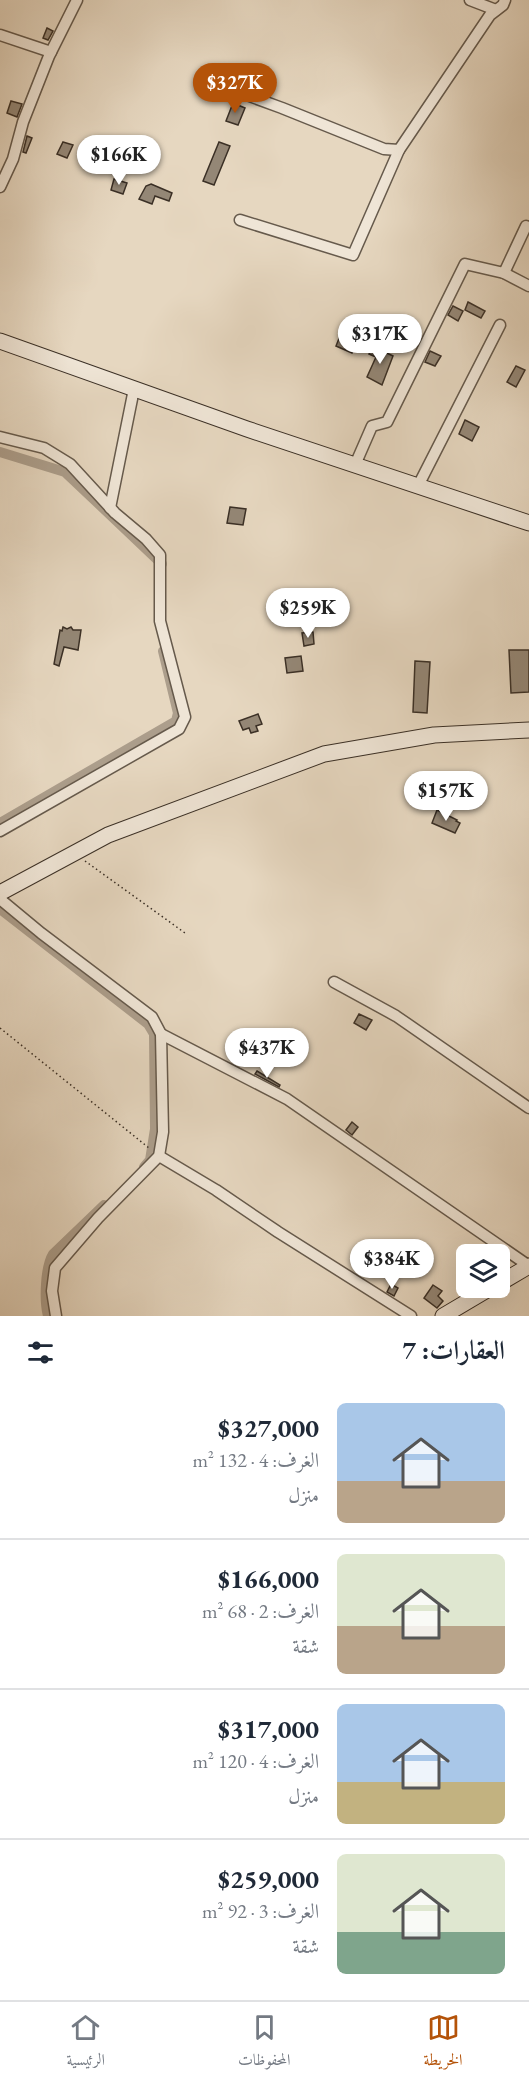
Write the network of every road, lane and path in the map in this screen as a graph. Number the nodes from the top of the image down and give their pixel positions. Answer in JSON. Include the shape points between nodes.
{"nodes":[{"id":1,"x":77,"y":0,"type":"edge"},
{"id":2,"x":470,"y":0,"type":"edge"},
{"id":3,"x":505,"y":0,"type":"edge"},
{"id":4,"x":496,"y":10,"type":"junction"},
{"id":5,"x":0,"y":35,"type":"edge"},
{"id":6,"x":51,"y":52,"type":"junction"},
{"id":7,"x":214,"y":83,"type":"dead end"},
{"id":8,"x":399,"y":150,"type":"junction"},
{"id":9,"x":0,"y":187,"type":"edge"},
{"id":10,"x":240,"y":220,"type":"dead end"},
{"id":11,"x":526,"y":226,"type":"dead end"},
{"id":12,"x":504,"y":273,"type":"junction"},
{"id":13,"x":529,"y":286,"type":"edge"},
{"id":14,"x":500,"y":325,"type":"dead end"},
{"id":15,"x":0,"y":340,"type":"edge"},
{"id":16,"x":134,"y":389,"type":"junction"},
{"id":17,"x":0,"y":437,"type":"edge"},
{"id":18,"x":355,"y":465,"type":"junction"},
{"id":19,"x":418,"y":486,"type":"junction"},
{"id":20,"x":110,"y":508,"type":"junction"},
{"id":21,"x":529,"y":523,"type":"edge"},
{"id":22,"x":529,"y":730,"type":"edge"},
{"id":23,"x":0,"y":831,"type":"edge"},
{"id":24,"x":86,"y":862,"type":"dead end"},
{"id":25,"x":0,"y":893,"type":"edge"},
{"id":26,"x":0,"y":899,"type":"edge"},
{"id":27,"x":185,"y":933,"type":"dead end"},
{"id":28,"x":334,"y":982,"type":"dead end"},
{"id":29,"x":0,"y":1028,"type":"edge"},
{"id":30,"x":161,"y":1034,"type":"junction"},
{"id":31,"x":529,"y":1108,"type":"edge"},
{"id":32,"x":159,"y":1156,"type":"junction"},
{"id":33,"x":529,"y":1266,"type":"edge"},
{"id":34,"x":510,"y":1277,"type":"edge"},
{"id":35,"x":473,"y":1298,"type":"edge"},
{"id":36,"x":56,"y":1316,"type":"edge"},
{"id":37,"x":411,"y":1316,"type":"edge"},
{"id":38,"x":443,"y":1316,"type":"edge"}],
"edges":[{"from":1,"to":6,"type":"street"},
{"from":2,"to":4,"type":"street"},
{"from":3,"to":4,"type":"street"},
{"from":4,"to":8,"type":"street"},
{"from":5,"to":6,"type":"street"},
{"from":6,"to":9,"type":"street"},
{"from":7,"to":8,"type":"street","via":[[384,149]]},
{"from":8,"to":10,"type":"street","via":[[353,255]]},
{"from":11,"to":12,"type":"street"},
{"from":12,"to":13,"type":"street"},
{"from":12,"to":18,"type":"street","via":[[465,264],[387,422],[372,426]]},
{"from":14,"to":19,"type":"street"},
{"from":15,"to":16,"type":"street"},
{"from":16,"to":18,"type":"street"},
{"from":16,"to":20,"type":"street"},
{"from":17,"to":20,"type":"street","via":[[44,448],[70,464]]},
{"from":18,"to":19,"type":"street"},
{"from":19,"to":21,"type":"street"},
{"from":20,"to":23,"type":"street","via":[[160,555],[160,621],[185,717],[179,729]]},
{"from":22,"to":25,"type":"street","via":[[434,735],[324,753],[108,835]]},
{"from":24,"to":27,"type":"path"},
{"from":26,"to":30,"type":"street","via":[[152,1017]]},
{"from":28,"to":31,"type":"street","via":[[396,1016]]},
{"from":29,"to":32,"type":"path"},
{"from":30,"to":32,"type":"street","via":[[163,1132]]},
{"from":30,"to":33,"type":"street","via":[[287,1099]]},
{"from":32,"to":36,"type":"street","via":[[55,1268],[52,1291]]},
{"from":32,"to":37,"type":"street"},
{"from":33,"to":34,"type":"street"},
{"from":35,"to":38,"type":"street"}]}
